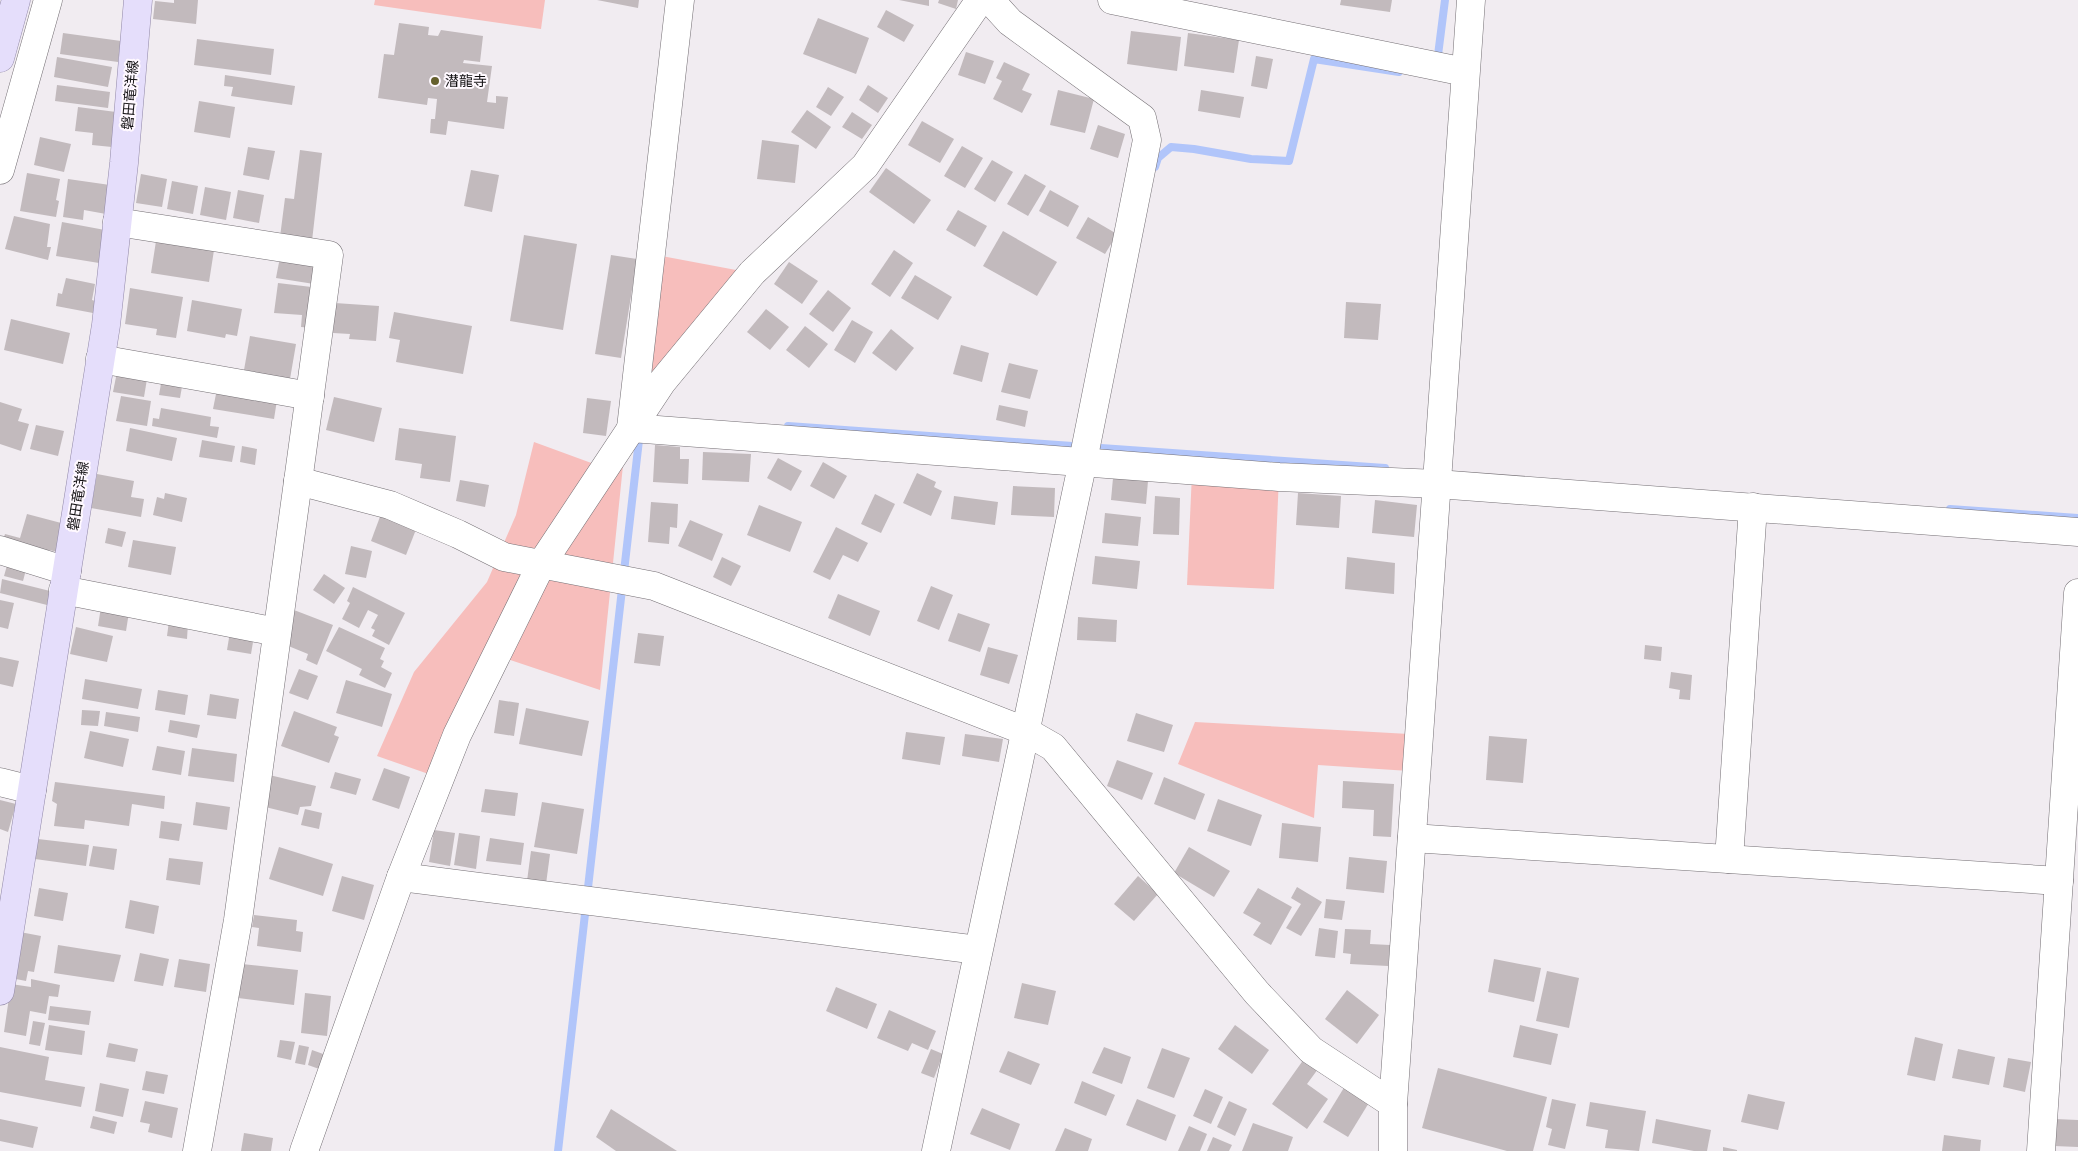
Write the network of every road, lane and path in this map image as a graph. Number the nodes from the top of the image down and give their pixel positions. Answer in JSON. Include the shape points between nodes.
{"nodes":[{"id":1,"x":16,"y":0,"type":"edge"},
{"id":2,"x":48,"y":0,"type":"edge"},
{"id":3,"x":138,"y":0,"type":"edge"},
{"id":4,"x":680,"y":0,"type":"edge"},
{"id":5,"x":980,"y":0,"type":"edge"},
{"id":6,"x":990,"y":0,"type":"edge"},
{"id":7,"x":1112,"y":0,"type":"edge"},
{"id":8,"x":1470,"y":0,"type":"edge"},
{"id":9,"x":0,"y":58,"type":"edge"},
{"id":10,"x":1465,"y":72,"type":"junction"},
{"id":11,"x":0,"y":170,"type":"edge"},
{"id":12,"x":117,"y":222,"type":"junction"},
{"id":13,"x":100,"y":359,"type":"junction"},
{"id":14,"x":310,"y":396,"type":"junction"},
{"id":15,"x":631,"y":428,"type":"junction"},
{"id":16,"x":1083,"y":461,"type":"junction"},
{"id":17,"x":298,"y":480,"type":"junction"},
{"id":18,"x":1436,"y":484,"type":"junction"},
{"id":19,"x":1753,"y":507,"type":"junction"},
{"id":20,"x":2078,"y":532,"type":"edge"},
{"id":21,"x":0,"y":550,"type":"edge"},
{"id":22,"x":542,"y":563,"type":"junction"},
{"id":23,"x":65,"y":580,"type":"junction"},
{"id":24,"x":2078,"y":593,"type":"edge"},
{"id":25,"x":278,"y":632,"type":"junction"},
{"id":26,"x":1025,"y":732,"type":"junction"},
{"id":27,"x":0,"y":782,"type":"edge"},
{"id":28,"x":32,"y":790,"type":"junction"},
{"id":29,"x":1412,"y":838,"type":"junction"},
{"id":30,"x":1729,"y":859,"type":"junction"},
{"id":31,"x":401,"y":877,"type":"junction"},
{"id":32,"x":2059,"y":881,"type":"junction"},
{"id":33,"x":978,"y":950,"type":"junction"},
{"id":34,"x":0,"y":990,"type":"edge"},
{"id":35,"x":1393,"y":1104,"type":"junction"},
{"id":36,"x":197,"y":1151,"type":"edge"},
{"id":37,"x":304,"y":1151,"type":"edge"},
{"id":38,"x":936,"y":1151,"type":"edge"},
{"id":39,"x":1393,"y":1151,"type":"edge"},
{"id":40,"x":2041,"y":1151,"type":"edge"}],
"edges":[{"from":1,"to":9,"type":"main road"},
{"from":2,"to":11,"type":"street"},
{"from":3,"to":12,"type":"main road","name":"磐田竜洋線"},
{"from":4,"to":15,"type":"street"},
{"from":5,"to":15,"type":"street","via":[[865,166],[752,273],[662,382]]},
{"from":6,"to":16,"type":"street","via":[[1010,22],[1142,118],[1147,140]]},
{"from":7,"to":10,"type":"street"},
{"from":8,"to":10,"type":"street"},
{"from":10,"to":18,"type":"street"},
{"from":12,"to":13,"type":"main road","name":"磐田竜洋線"},
{"from":12,"to":14,"type":"street","via":[[329,255]]},
{"from":13,"to":14,"type":"street"},
{"from":13,"to":23,"type":"main road","name":"磐田竜洋線"},
{"from":14,"to":17,"type":"street"},
{"from":15,"to":16,"type":"street"},
{"from":15,"to":22,"type":"street"},
{"from":16,"to":18,"type":"street","via":[[1279,477]]},
{"from":16,"to":26,"type":"street"},
{"from":17,"to":22,"type":"street","via":[[390,505],[504,556]]},
{"from":17,"to":25,"type":"street"},
{"from":18,"to":19,"type":"street"},
{"from":18,"to":29,"type":"street"},
{"from":19,"to":20,"type":"street"},
{"from":19,"to":30,"type":"street"},
{"from":21,"to":23,"type":"street"},
{"from":22,"to":26,"type":"street","via":[[654,586]]},
{"from":22,"to":31,"type":"street","via":[[457,735]]},
{"from":23,"to":25,"type":"street"},
{"from":23,"to":28,"type":"main road","name":"磐田竜洋線"},
{"from":24,"to":32,"type":"street"},
{"from":25,"to":36,"type":"street","via":[[238,920]]},
{"from":26,"to":33,"type":"street"},
{"from":26,"to":35,"type":"street","via":[[1052,747],[1258,993],[1310,1050]]},
{"from":27,"to":28,"type":"street"},
{"from":28,"to":34,"type":"main road","name":"磐田竜洋線"},
{"from":29,"to":30,"type":"street"},
{"from":29,"to":35,"type":"street"},
{"from":30,"to":32,"type":"street"},
{"from":31,"to":33,"type":"street"},
{"from":31,"to":37,"type":"street"},
{"from":32,"to":40,"type":"street"},
{"from":33,"to":38,"type":"street"},
{"from":35,"to":39,"type":"street"}]}
